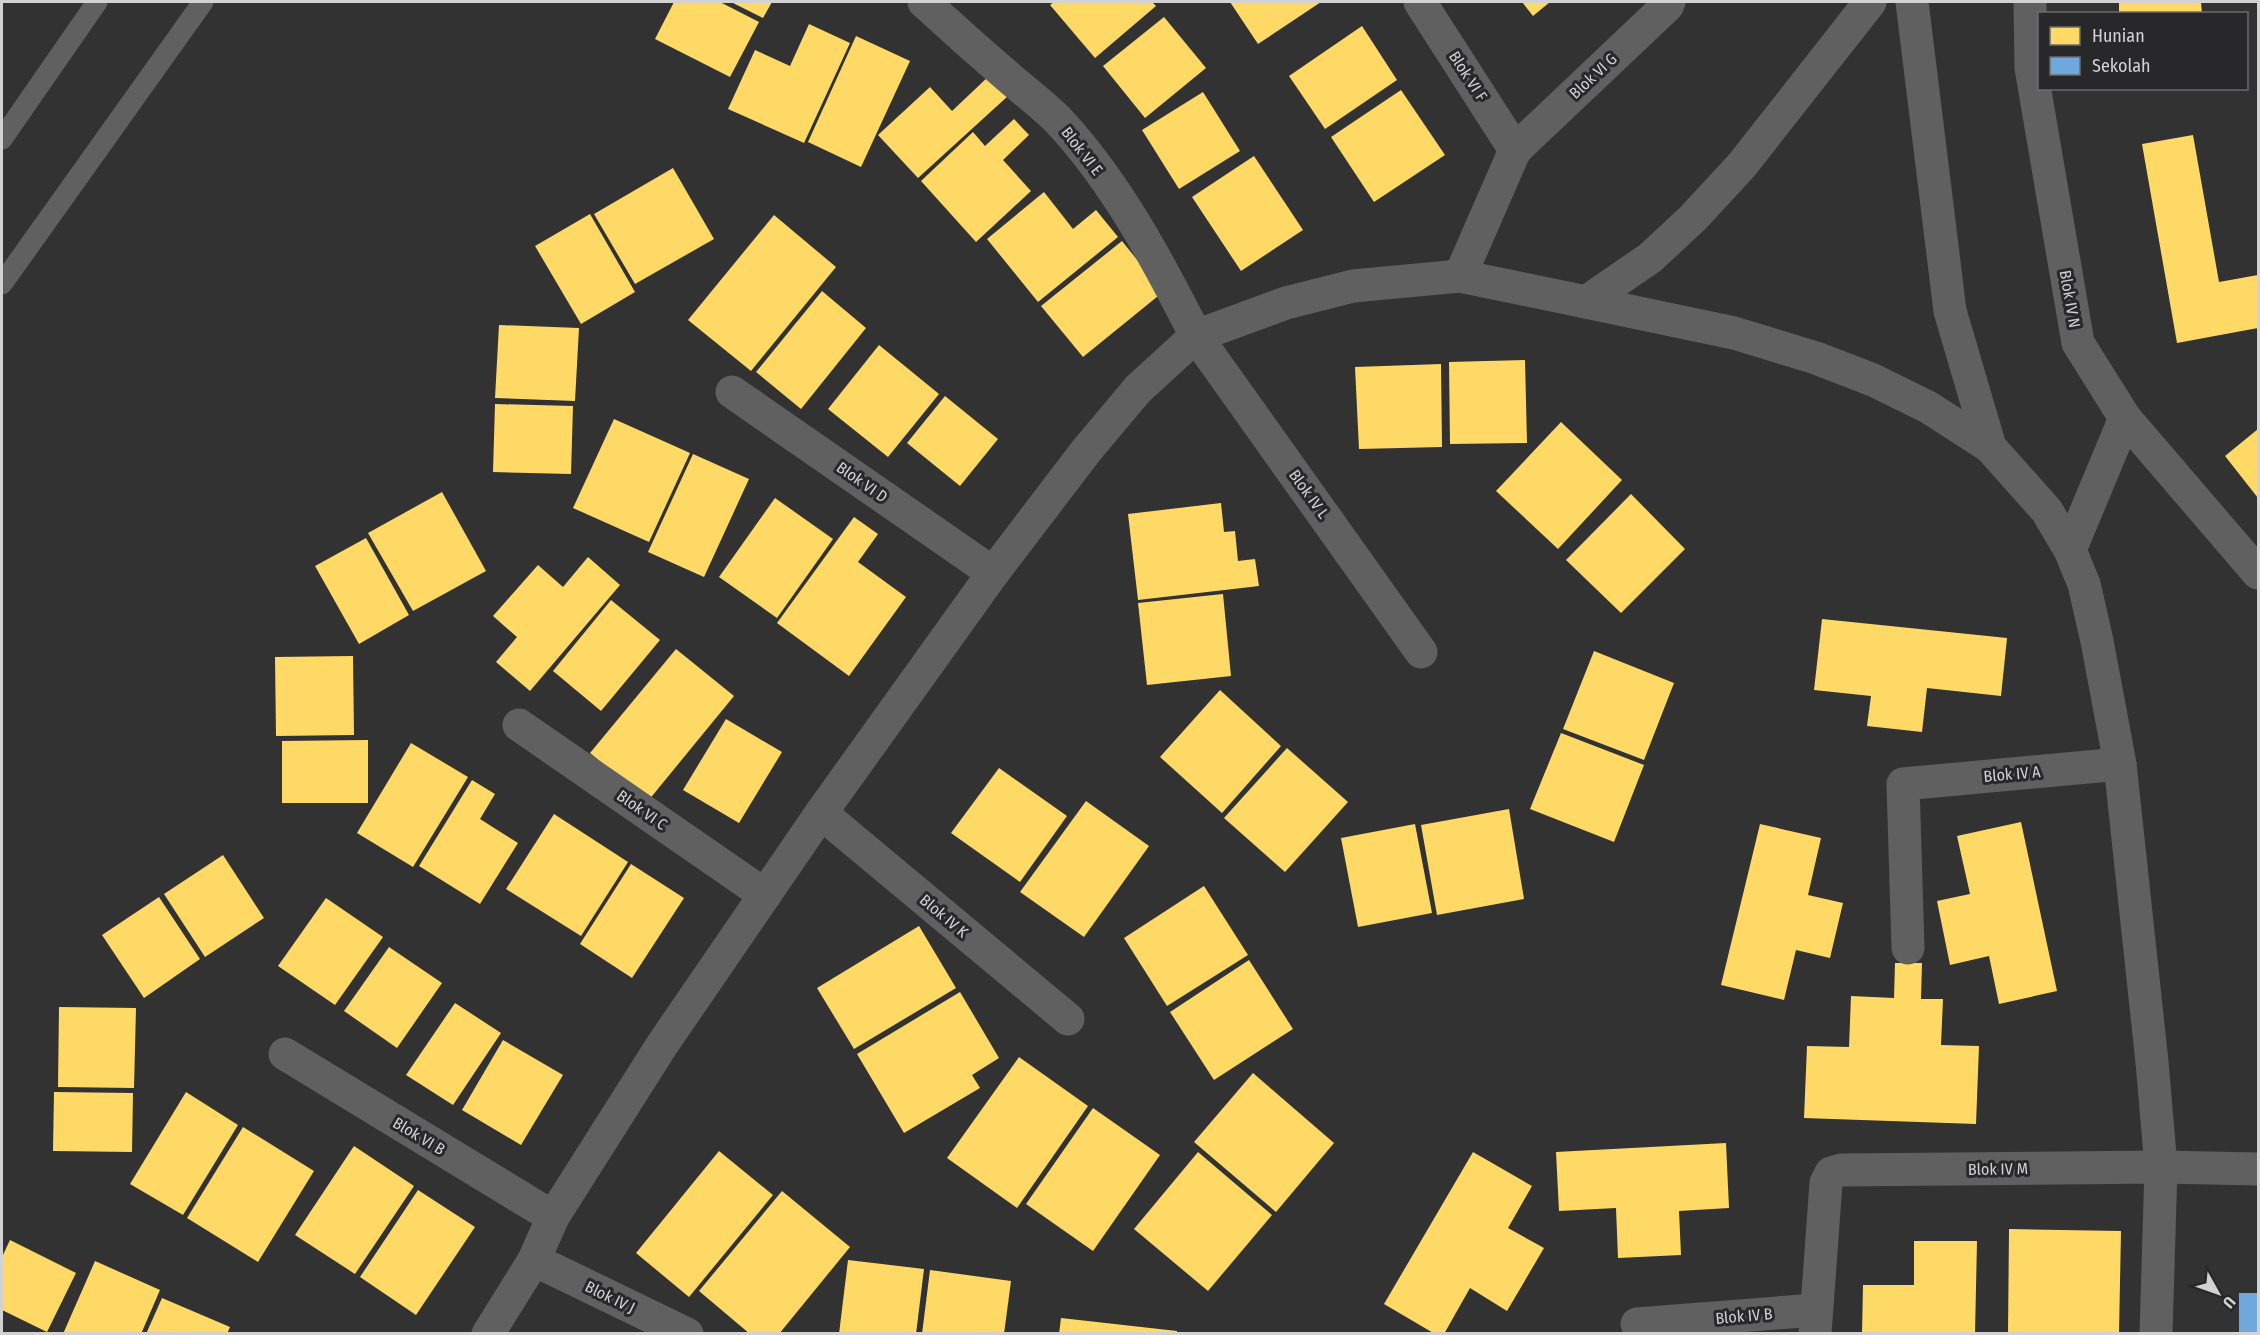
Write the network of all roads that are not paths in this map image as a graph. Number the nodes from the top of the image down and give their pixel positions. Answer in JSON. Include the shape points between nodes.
{"nodes":[{"id":1,"x":97,"y":2,"type":"edge"},
{"id":2,"x":203,"y":2,"type":"edge"},
{"id":3,"x":924,"y":2,"type":"edge"},
{"id":4,"x":1420,"y":2,"type":"edge"},
{"id":5,"x":1669,"y":2,"type":"edge"},
{"id":6,"x":1870,"y":2,"type":"edge"},
{"id":7,"x":1912,"y":2,"type":"edge"},
{"id":8,"x":2030,"y":2,"type":"edge"},
{"id":9,"x":2,"y":139,"type":"edge"},
{"id":10,"x":1515,"y":150,"type":"junction"},
{"id":11,"x":1460,"y":276,"type":"junction"},
{"id":12,"x":2,"y":284,"type":"edge"},
{"id":13,"x":1586,"y":302,"type":"junction"},
{"id":14,"x":1196,"y":336,"type":"junction"},
{"id":15,"x":732,"y":392,"type":"dead end"},
{"id":16,"x":2125,"y":418,"type":"junction"},
{"id":17,"x":1990,"y":447,"type":"junction"},
{"id":18,"x":2070,"y":550,"type":"junction"},
{"id":19,"x":993,"y":573,"type":"junction"},
{"id":20,"x":2259,"y":573,"type":"edge"},
{"id":21,"x":1421,"y":652,"type":"dead end"},
{"id":22,"x":519,"y":725,"type":"dead end"},
{"id":23,"x":2120,"y":764,"type":"junction"},
{"id":24,"x":821,"y":813,"type":"junction"},
{"id":25,"x":765,"y":895,"type":"junction"},
{"id":26,"x":1908,"y":948,"type":"dead end"},
{"id":27,"x":1068,"y":1019,"type":"dead end"},
{"id":28,"x":285,"y":1054,"type":"dead end"},
{"id":29,"x":2161,"y":1167,"type":"junction"},
{"id":30,"x":2259,"y":1169,"type":"edge"},
{"id":31,"x":553,"y":1217,"type":"junction"},
{"id":32,"x":534,"y":1260,"type":"junction"},
{"id":33,"x":1815,"y":1322,"type":"edge"},
{"id":34,"x":1636,"y":1324,"type":"dead end"},
{"id":35,"x":488,"y":1334,"type":"edge"},
{"id":36,"x":687,"y":1334,"type":"edge"},
{"id":37,"x":2156,"y":1334,"type":"edge"}],
"edges":[{"from":1,"to":9,"type":"lane"},
{"from":2,"to":12,"type":"lane"},
{"from":3,"to":14,"type":"street","name":"Blok VI E","via":[[1056,118],[1082,147],[1128,214]]},
{"from":4,"to":10,"type":"street","name":"Blok VI F"},
{"from":5,"to":10,"type":"street","name":"Blok VI G"},
{"from":6,"to":13,"type":"street","via":[[1742,165],[1693,218],[1650,258]]},
{"from":7,"to":17,"type":"street","via":[[1950,311]]},
{"from":8,"to":16,"type":"street","name":"Blok IV N","via":[[2031,68],[2078,343]]},
{"from":10,"to":11,"type":"street"},
{"from":11,"to":13,"type":"street"},
{"from":11,"to":14,"type":"street","via":[[1353,286],[1286,303]]},
{"from":13,"to":17,"type":"street","via":[[1734,333],[1816,358],[1928,407]]},
{"from":14,"to":19,"type":"street","via":[[1138,389]]},
{"from":14,"to":21,"type":"street","name":"Blok IV L"},
{"from":15,"to":19,"type":"street","name":"Blok VI D"},
{"from":16,"to":18,"type":"street"},
{"from":16,"to":20,"type":"street","name":"Blok IV N"},
{"from":17,"to":18,"type":"street","via":[[2047,511]]},
{"from":18,"to":23,"type":"street","via":[[2084,584]]},
{"from":19,"to":24,"type":"street"},
{"from":22,"to":25,"type":"street","name":"Blok VI C"},
{"from":23,"to":26,"type":"street","name":"Blok IV A","via":[[1903,784]]},
{"from":23,"to":29,"type":"street"},
{"from":24,"to":25,"type":"street"},
{"from":24,"to":27,"type":"street","name":"Blok IV K"},
{"from":25,"to":31,"type":"street","via":[[662,1045]]},
{"from":28,"to":31,"type":"street","name":"Blok VI B"},
{"from":29,"to":30,"type":"street"},
{"from":29,"to":33,"type":"street","name":"Blok IV M","via":[[1831,1173],[1826,1183]]},
{"from":29,"to":37,"type":"street"},
{"from":31,"to":32,"type":"street"},
{"from":32,"to":35,"type":"street"},
{"from":32,"to":36,"type":"street","name":"Blok IV J"},
{"from":33,"to":34,"type":"street","name":"Blok IV B"}]}
